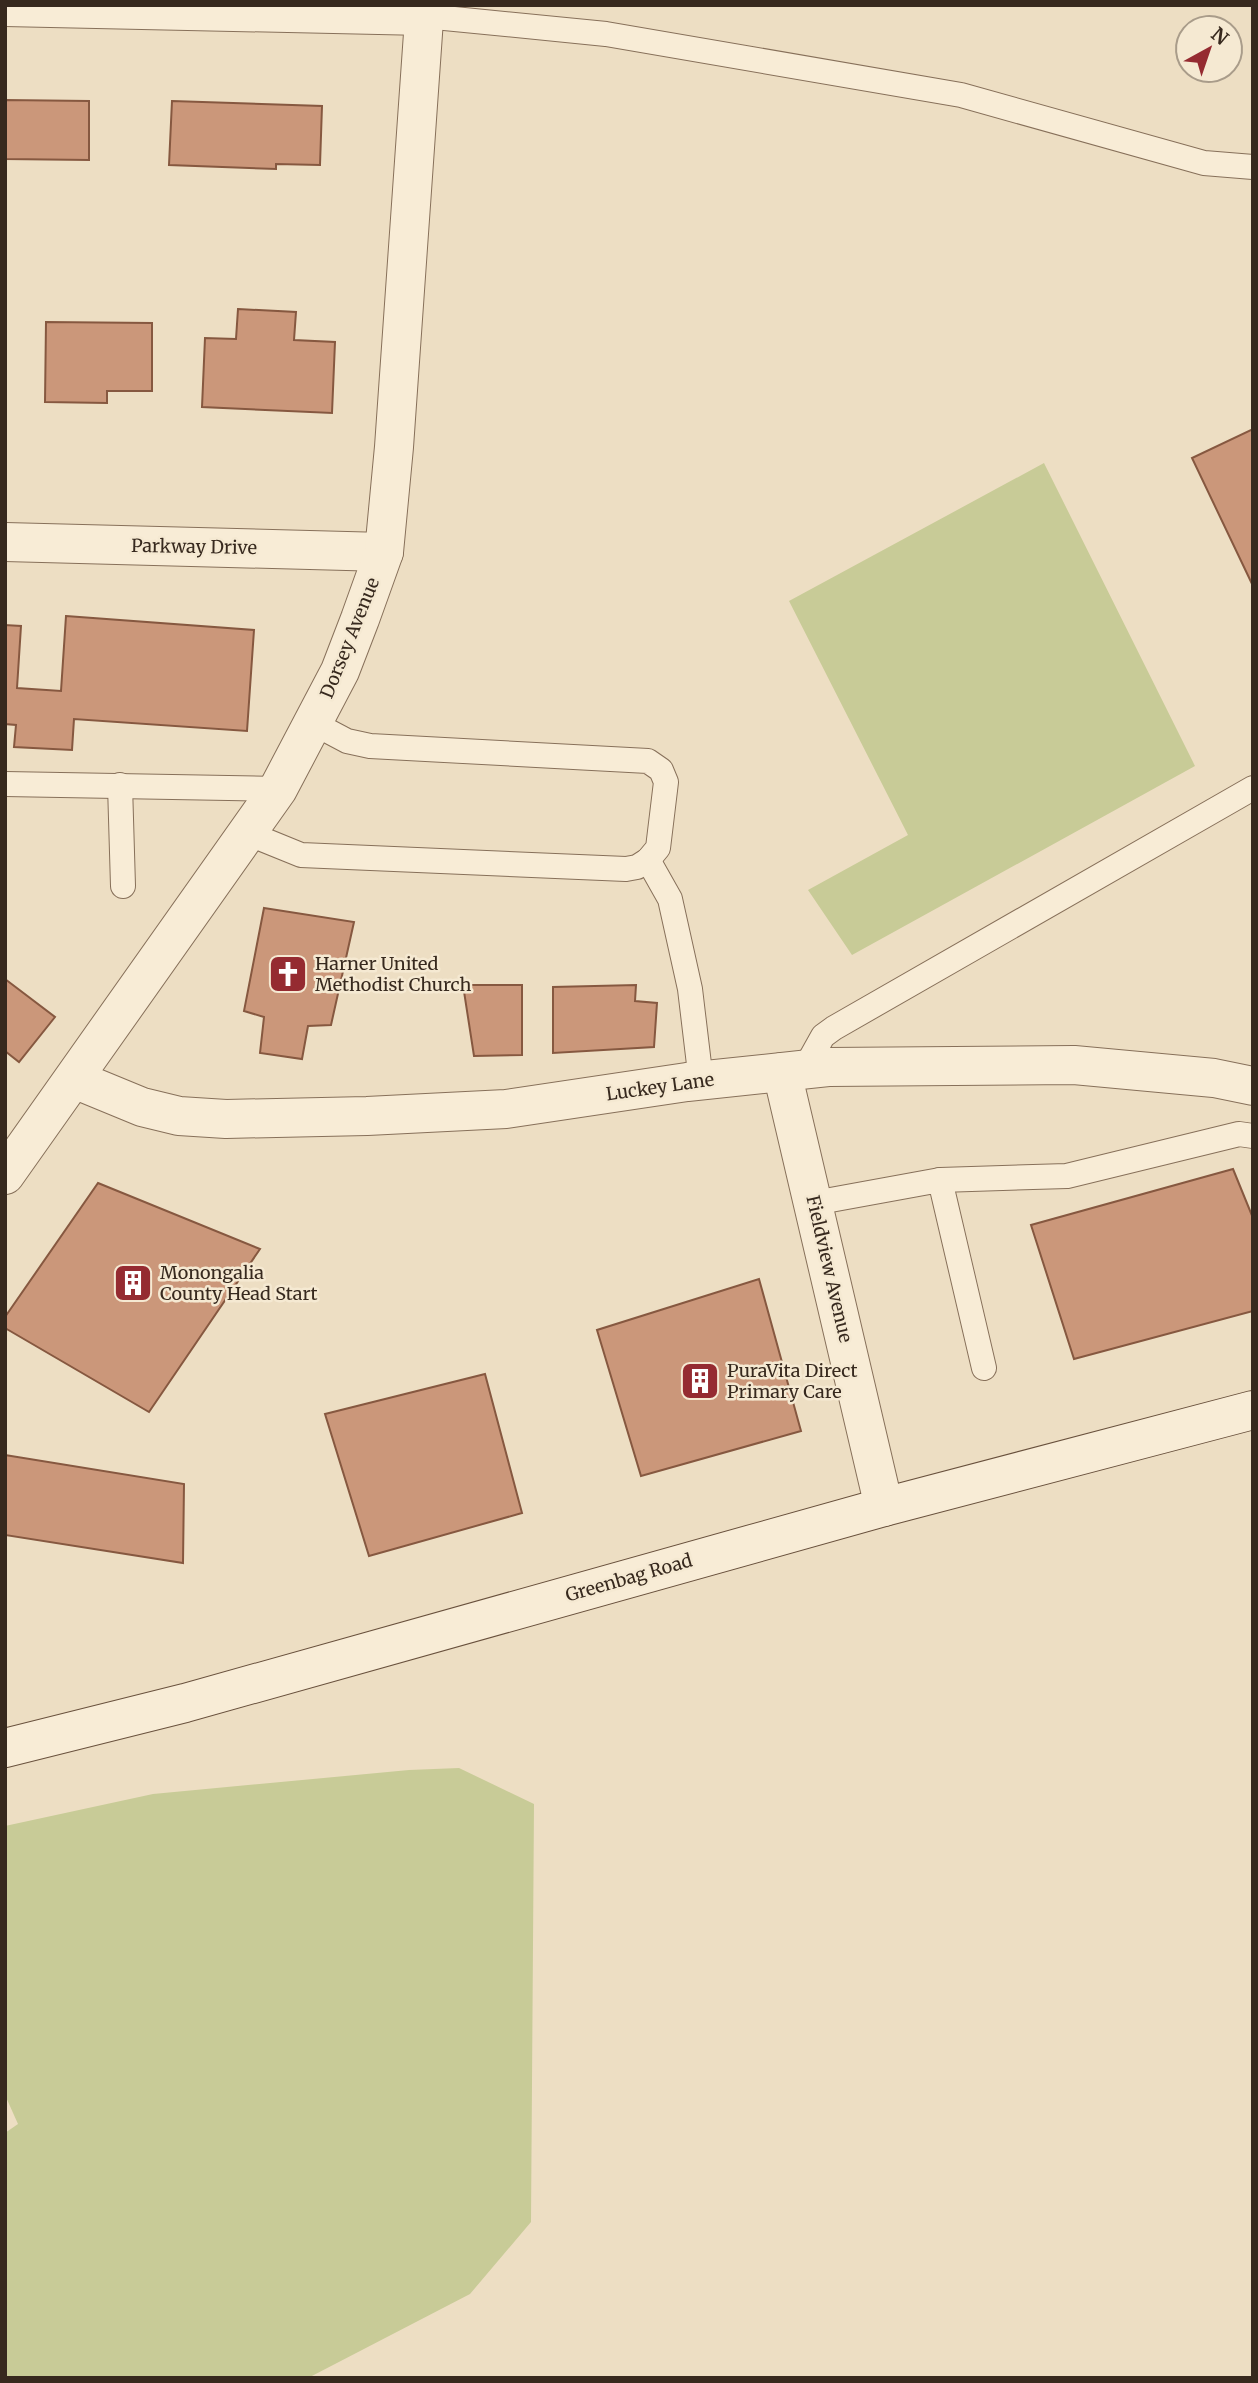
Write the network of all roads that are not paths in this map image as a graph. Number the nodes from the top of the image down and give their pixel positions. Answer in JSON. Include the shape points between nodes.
{"nodes":[{"id":1,"x":5,"y":7,"type":"edge"},
{"id":2,"x":424,"y":11,"type":"edge"},
{"id":3,"x":1253,"y":167,"type":"edge"},
{"id":4,"x":5,"y":542,"type":"edge"},
{"id":5,"x":384,"y":552,"type":"junction"},
{"id":6,"x":313,"y":723,"type":"junction"},
{"id":7,"x":5,"y":783,"type":"edge"},
{"id":8,"x":120,"y":785,"type":"junction"},
{"id":9,"x":1253,"y":788,"type":"edge"},
{"id":10,"x":278,"y":789,"type":"junction"},
{"id":11,"x":247,"y":833,"type":"junction"},
{"id":12,"x":648,"y":860,"type":"junction"},
{"id":13,"x":122,"y":886,"type":"dead end"},
{"id":14,"x":793,"y":1071,"type":"junction"},
{"id":15,"x":74,"y":1079,"type":"junction"},
{"id":16,"x":701,"y":1081,"type":"junction"},
{"id":17,"x":1253,"y":1086,"type":"edge"},
{"id":18,"x":1253,"y":1136,"type":"edge"},
{"id":19,"x":5,"y":1175,"type":"edge"},
{"id":20,"x":940,"y":1180,"type":"junction"},
{"id":21,"x":814,"y":1203,"type":"junction"},
{"id":22,"x":984,"y":1368,"type":"dead end"},
{"id":23,"x":1253,"y":1410,"type":"edge"},
{"id":24,"x":884,"y":1507,"type":"junction"},
{"id":25,"x":5,"y":1748,"type":"edge"}],
"edges":[{"from":1,"to":2,"type":"street"},
{"from":2,"to":3,"type":"lane","via":[[606,34],[961,95],[1204,163]]},
{"from":2,"to":5,"type":"street","name":"Dorsey Avenue"},
{"from":4,"to":5,"type":"street","name":"Parkway Drive"},
{"from":5,"to":6,"type":"street","name":"Dorsey Avenue","via":[[340,671]]},
{"from":6,"to":10,"type":"street","name":"Dorsey Avenue"},
{"from":6,"to":12,"type":"lane","via":[[347,741],[370,746],[648,761],[661,770],[666,782],[657,848]]},
{"from":7,"to":8,"type":"lane"},
{"from":8,"to":10,"type":"lane"},
{"from":8,"to":13,"type":"lane"},
{"from":9,"to":14,"type":"lane","via":[[834,1028]]},
{"from":10,"to":11,"type":"street","name":"Dorsey Avenue"},
{"from":11,"to":12,"type":"lane","via":[[302,855],[626,869]]},
{"from":11,"to":15,"type":"street","name":"Dorsey Avenue"},
{"from":12,"to":16,"type":"lane","via":[[670,899],[690,989]]},
{"from":14,"to":16,"type":"street","name":"Luckey Lane"},
{"from":14,"to":17,"type":"street","name":"Luckey Lane","via":[[1074,1065]]},
{"from":14,"to":21,"type":"street","name":"Fieldview Avenue"},
{"from":15,"to":16,"type":"street","name":"Luckey Lane","via":[[142,1107],[179,1116],[226,1119],[506,1109]]},
{"from":15,"to":19,"type":"street","name":"Dorsey Avenue"},
{"from":18,"to":20,"type":"lane","via":[[1239,1134],[1067,1176]]},
{"from":20,"to":21,"type":"lane"},
{"from":20,"to":22,"type":"lane"},
{"from":21,"to":24,"type":"street","name":"Fieldview Avenue"},
{"from":23,"to":24,"type":"street","name":"Greenbag Road"},
{"from":24,"to":25,"type":"street","name":"Greenbag Road","via":[[185,1703]]}]}
